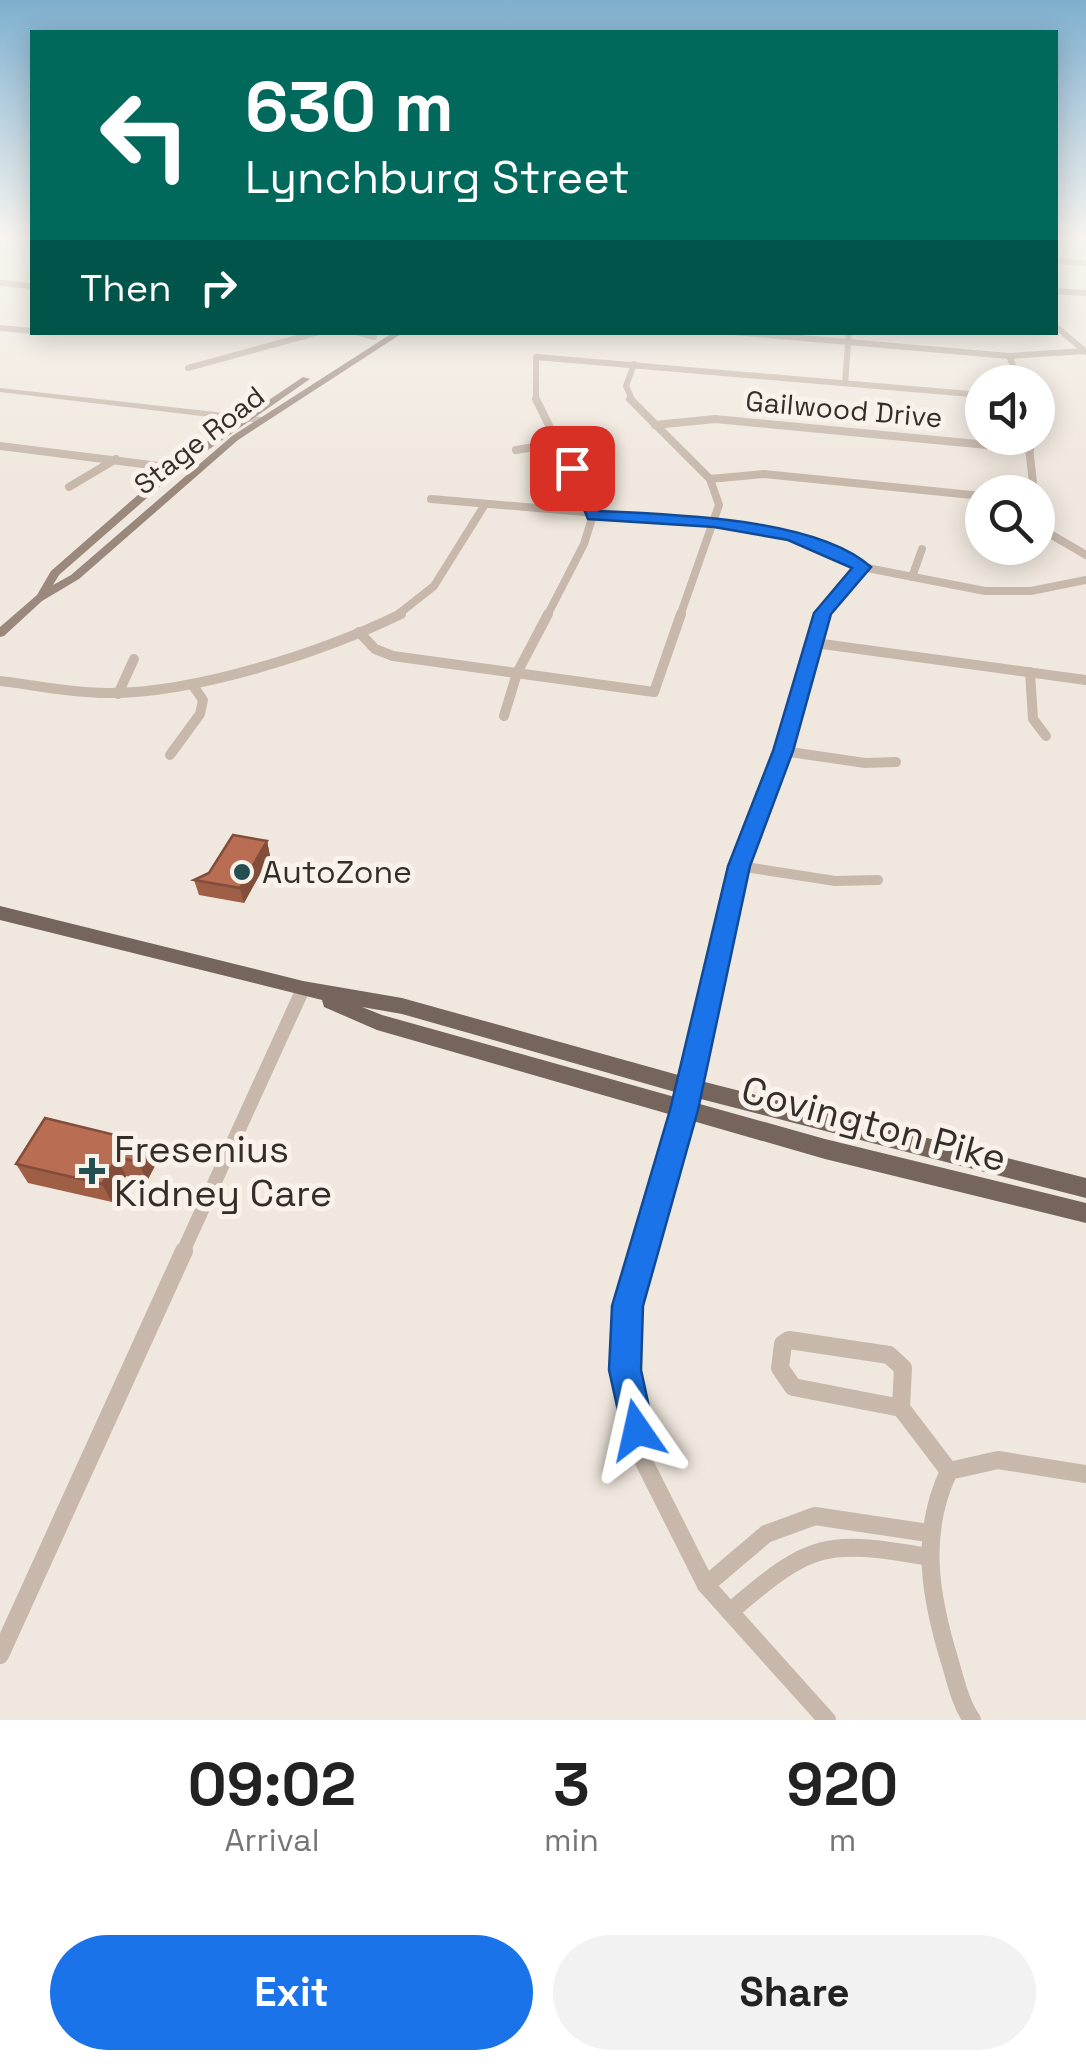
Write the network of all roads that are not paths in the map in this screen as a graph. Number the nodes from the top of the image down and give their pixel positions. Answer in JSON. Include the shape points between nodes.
{"nodes":[{"id":1,"x":0,"y":328,"type":"edge"},
{"id":2,"x":1058,"y":328,"type":"edge"},
{"id":3,"x":30,"y":331,"type":"edge"},
{"id":4,"x":308,"y":335,"type":"edge"},
{"id":5,"x":378,"y":335,"type":"edge"},
{"id":6,"x":395,"y":335,"type":"edge"},
{"id":7,"x":766,"y":335,"type":"edge"},
{"id":8,"x":849,"y":335,"type":"edge"},
{"id":9,"x":849,"y":342,"type":"junction"},
{"id":10,"x":1086,"y":351,"type":"edge"},
{"id":11,"x":1009,"y":356,"type":"junction"},
{"id":12,"x":634,"y":364,"type":"junction"},
{"id":13,"x":1013,"y":365,"type":"edge"},
{"id":14,"x":188,"y":368,"type":"dead end"},
{"id":15,"x":845,"y":382,"type":"junction"},
{"id":16,"x":0,"y":390,"type":"edge"},
{"id":17,"x":965,"y":393,"type":"edge"},
{"id":18,"x":247,"y":416,"type":"junction"},
{"id":19,"x":261,"y":420,"type":"junction"},
{"id":20,"x":655,"y":425,"type":"junction"},
{"id":21,"x":965,"y":442,"type":"edge"},
{"id":22,"x":558,"y":444,"type":"junction"},
{"id":23,"x":0,"y":446,"type":"edge"},
{"id":24,"x":516,"y":450,"type":"dead end"},
{"id":25,"x":116,"y":460,"type":"junction"},
{"id":26,"x":175,"y":468,"type":"junction"},
{"id":27,"x":710,"y":480,"type":"junction"},
{"id":28,"x":69,"y":487,"type":"dead end"},
{"id":29,"x":965,"y":494,"type":"edge"},
{"id":30,"x":431,"y":499,"type":"dead end"},
{"id":31,"x":484,"y":506,"type":"junction"},
{"id":32,"x":593,"y":515,"type":"junction"},
{"id":33,"x":714,"y":522,"type":"junction"},
{"id":34,"x":1055,"y":537,"type":"edge"},
{"id":35,"x":922,"y":550,"type":"dead end"},
{"id":36,"x":1086,"y":555,"type":"edge"},
{"id":37,"x":862,"y":567,"type":"junction"},
{"id":38,"x":912,"y":578,"type":"junction"},
{"id":39,"x":1086,"y":580,"type":"edge"},
{"id":40,"x":38,"y":599,"type":"junction"},
{"id":41,"x":360,"y":632,"type":"junction"},
{"id":42,"x":0,"y":633,"type":"edge"},
{"id":43,"x":815,"y":644,"type":"junction"},
{"id":44,"x":134,"y":659,"type":"dead end"},
{"id":45,"x":1030,"y":672,"type":"junction"},
{"id":46,"x":517,"y":674,"type":"junction"},
{"id":47,"x":1086,"y":680,"type":"edge"},
{"id":48,"x":0,"y":681,"type":"edge"},
{"id":49,"x":192,"y":684,"type":"junction"},
{"id":50,"x":118,"y":694,"type":"junction"},
{"id":51,"x":504,"y":716,"type":"dead end"},
{"id":52,"x":1046,"y":736,"type":"dead end"},
{"id":53,"x":783,"y":751,"type":"junction"},
{"id":54,"x":170,"y":754,"type":"dead end"},
{"id":55,"x":896,"y":762,"type":"dead end"},
{"id":56,"x":739,"y":866,"type":"junction"},
{"id":57,"x":878,"y":880,"type":"dead end"},
{"id":58,"x":0,"y":913,"type":"edge"},
{"id":59,"x":303,"y":989,"type":"junction"},
{"id":60,"x":689,"y":1087,"type":"junction"},
{"id":61,"x":684,"y":1110,"type":"junction"},
{"id":62,"x":1086,"y":1188,"type":"edge"},
{"id":63,"x":1086,"y":1213,"type":"edge"},
{"id":64,"x":901,"y":1408,"type":"junction"},
{"id":65,"x":949,"y":1471,"type":"junction"},
{"id":66,"x":1086,"y":1474,"type":"edge"},
{"id":67,"x":928,"y":1533,"type":"junction"},
{"id":68,"x":929,"y":1557,"type":"junction"},
{"id":69,"x":706,"y":1585,"type":"junction"},
{"id":70,"x":731,"y":1611,"type":"junction"},
{"id":71,"x":0,"y":1654,"type":"edge"},
{"id":72,"x":826,"y":1720,"type":"edge"},
{"id":73,"x":972,"y":1720,"type":"edge"}],
"edges":[{"from":1,"to":3,"type":"street"},
{"from":2,"to":10,"type":"street"},
{"from":4,"to":14,"type":"street"},
{"from":5,"to":18,"type":"main road","name":"Stage Road"},
{"from":6,"to":19,"type":"main road","name":"Stage Road"},
{"from":7,"to":9,"type":"street"},
{"from":8,"to":9,"type":"street"},
{"from":9,"to":11,"type":"street"},
{"from":9,"to":15,"type":"street"},
{"from":10,"to":11,"type":"street"},
{"from":11,"to":13,"type":"street"},
{"from":12,"to":15,"type":"street"},
{"from":12,"to":20,"type":"street","via":[[626,386],[630,399]]},
{"from":12,"to":22,"type":"street","via":[[536,357],[536,407]]},
{"from":15,"to":17,"type":"street"},
{"from":16,"to":18,"type":"street"},
{"from":18,"to":19,"type":"street"},
{"from":18,"to":26,"type":"main road","name":"Stage Road"},
{"from":19,"to":40,"type":"main road","name":"Stage Road","via":[[192,471],[75,577]]},
{"from":20,"to":21,"type":"street","name":"Gailwood Drive","via":[[715,419]]},
{"from":20,"to":27,"type":"street"},
{"from":22,"to":24,"type":"street"},
{"from":22,"to":32,"type":"street"},
{"from":23,"to":25,"type":"street"},
{"from":25,"to":26,"type":"street"},
{"from":25,"to":28,"type":"street"},
{"from":26,"to":40,"type":"main road","name":"Stage Road","via":[[56,573]]},
{"from":27,"to":29,"type":"street","via":[[764,474]]},
{"from":27,"to":33,"type":"street","via":[[719,505]]},
{"from":30,"to":31,"type":"street"},
{"from":31,"to":32,"type":"street"},
{"from":31,"to":41,"type":"street","via":[[425,597],[397,618]]},
{"from":32,"to":33,"type":"street"},
{"from":32,"to":46,"type":"street"},
{"from":33,"to":37,"type":"street","via":[[792,536]]},
{"from":33,"to":46,"type":"street","via":[[654,692]]},
{"from":34,"to":36,"type":"street"},
{"from":35,"to":38,"type":"street"},
{"from":37,"to":38,"type":"street"},
{"from":37,"to":43,"type":"street","via":[[823,613]]},
{"from":38,"to":39,"type":"street","via":[[1000,591]]},
{"from":40,"to":42,"type":"main road","name":"Stage Road"},
{"from":41,"to":46,"type":"street","via":[[393,656]]},
{"from":41,"to":49,"type":"street"},
{"from":43,"to":45,"type":"street"},
{"from":43,"to":53,"type":"street"},
{"from":44,"to":50,"type":"street"},
{"from":45,"to":47,"type":"street"},
{"from":45,"to":52,"type":"street","via":[[1033,719]]},
{"from":46,"to":51,"type":"street"},
{"from":48,"to":50,"type":"street"},
{"from":49,"to":50,"type":"street"},
{"from":49,"to":54,"type":"street","via":[[203,700],[200,714]]},
{"from":53,"to":55,"type":"street"},
{"from":53,"to":56,"type":"street"},
{"from":56,"to":57,"type":"street","via":[[836,881]]},
{"from":56,"to":60,"type":"street"},
{"from":58,"to":59,"type":"main road","name":"Covington Pike"},
{"from":59,"to":60,"type":"main road","name":"Covington Pike","via":[[402,1006]]},
{"from":59,"to":61,"type":"main road","name":"Covington Pike","via":[[377,1022]]},
{"from":59,"to":71,"type":"street"},
{"from":60,"to":61,"type":"street"},
{"from":60,"to":62,"type":"main road","name":"Covington Pike"},
{"from":61,"to":63,"type":"main road","name":"Covington Pike"},
{"from":61,"to":69,"type":"street","via":[[627,1306],[625,1370],[643,1460]]},
{"from":64,"to":64,"type":"street","via":[[793,1388],[780,1368],[782,1344],[889,1355],[903,1368]]},
{"from":64,"to":65,"type":"street"},
{"from":65,"to":66,"type":"street","via":[[998,1460]]},
{"from":65,"to":67,"type":"street","via":[[935,1495]]},
{"from":67,"to":68,"type":"street"},
{"from":67,"to":69,"type":"street","via":[[814,1516],[766,1534]]},
{"from":68,"to":70,"type":"street","via":[[850,1543],[812,1547]]},
{"from":68,"to":73,"type":"street","via":[[939,1629]]},
{"from":69,"to":70,"type":"street"},
{"from":70,"to":72,"type":"street"}]}
